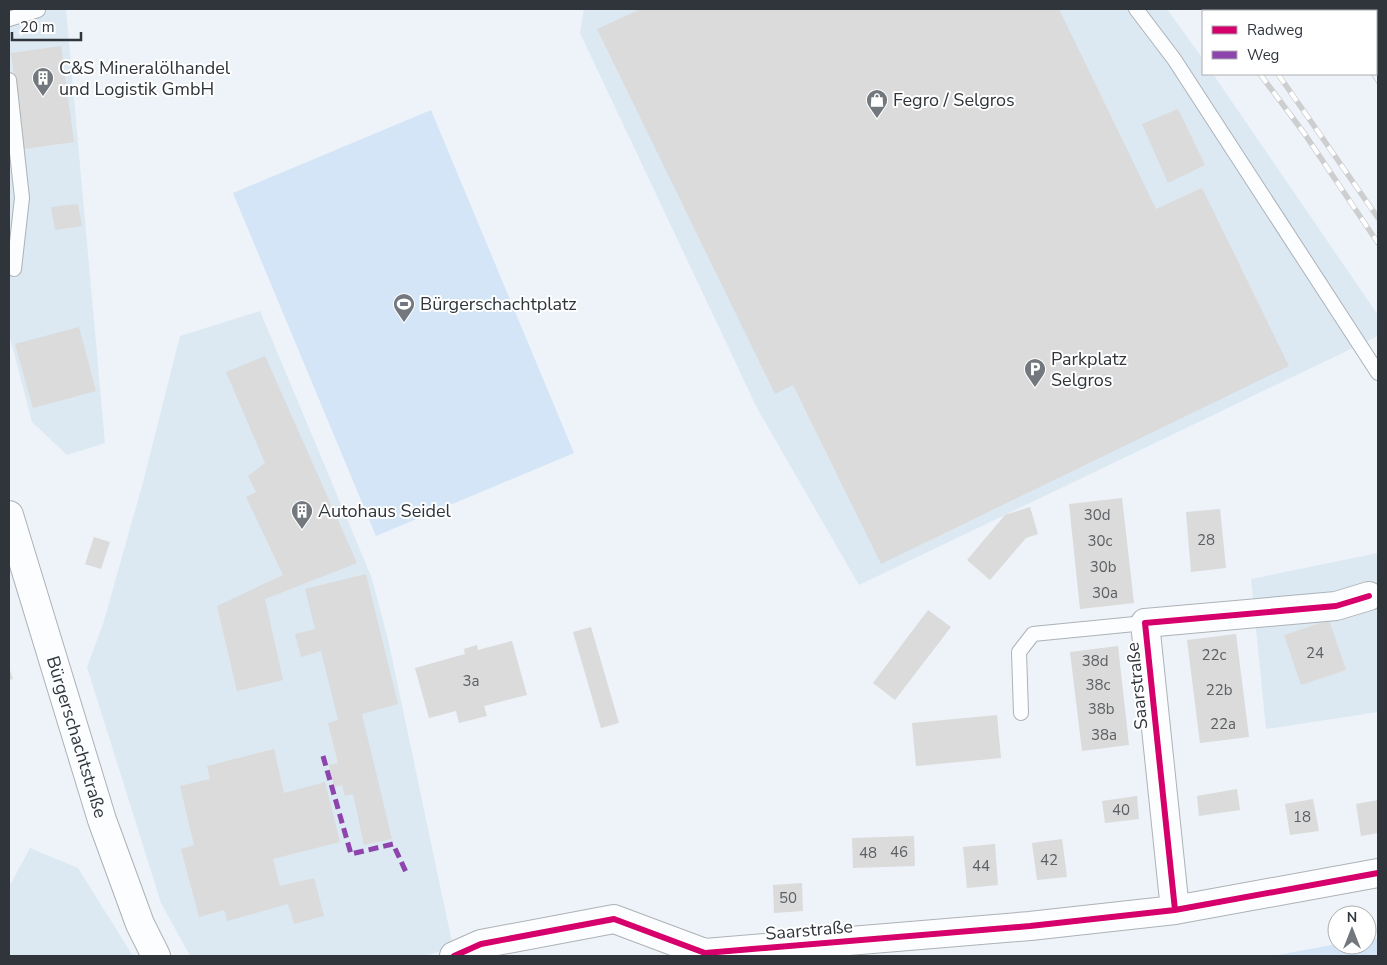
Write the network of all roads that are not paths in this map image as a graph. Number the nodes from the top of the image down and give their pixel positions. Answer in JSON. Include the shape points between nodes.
{"nodes":[{"id":1,"x":1136,"y":9,"type":"edge"},
{"id":2,"x":38,"y":10,"type":"edge"},
{"id":3,"x":9,"y":19,"type":"edge"},
{"id":4,"x":9,"y":80,"type":"edge"},
{"id":5,"x":9,"y":250,"type":"edge"},
{"id":6,"x":11,"y":271,"type":"edge"},
{"id":7,"x":1378,"y":373,"type":"edge"},
{"id":8,"x":11,"y":532,"type":"edge"},
{"id":9,"x":1369,"y":596,"type":"dead end"},
{"id":10,"x":1145,"y":622,"type":"junction"},
{"id":11,"x":1021,"y":714,"type":"dead end"},
{"id":12,"x":1378,"y":874,"type":"edge"},
{"id":13,"x":1175,"y":910,"type":"junction"},
{"id":14,"x":156,"y":956,"type":"edge"},
{"id":15,"x":454,"y":956,"type":"edge"}],
"edges":[{"from":1,"to":7,"type":"lane","via":[[1174,59]]},
{"from":2,"to":3,"type":"lane"},
{"from":4,"to":6,"type":"lane","via":[[22,198]]},
{"from":5,"to":6,"type":"lane"},
{"from":8,"to":14,"type":"street","name":"Bürgerschachtstraße","via":[[102,820],[140,924]]},
{"from":9,"to":10,"type":"street","name":"Saarstraße","via":[[1336,606]]},
{"from":10,"to":11,"type":"lane","via":[[1033,634],[1019,652]]},
{"from":10,"to":13,"type":"street","name":"Saarstraße"},
{"from":12,"to":13,"type":"street","name":"Saarstraße"},
{"from":13,"to":15,"type":"street","name":"Saarstraße","via":[[1030,926],[705,953],[614,920],[481,944]]}]}
